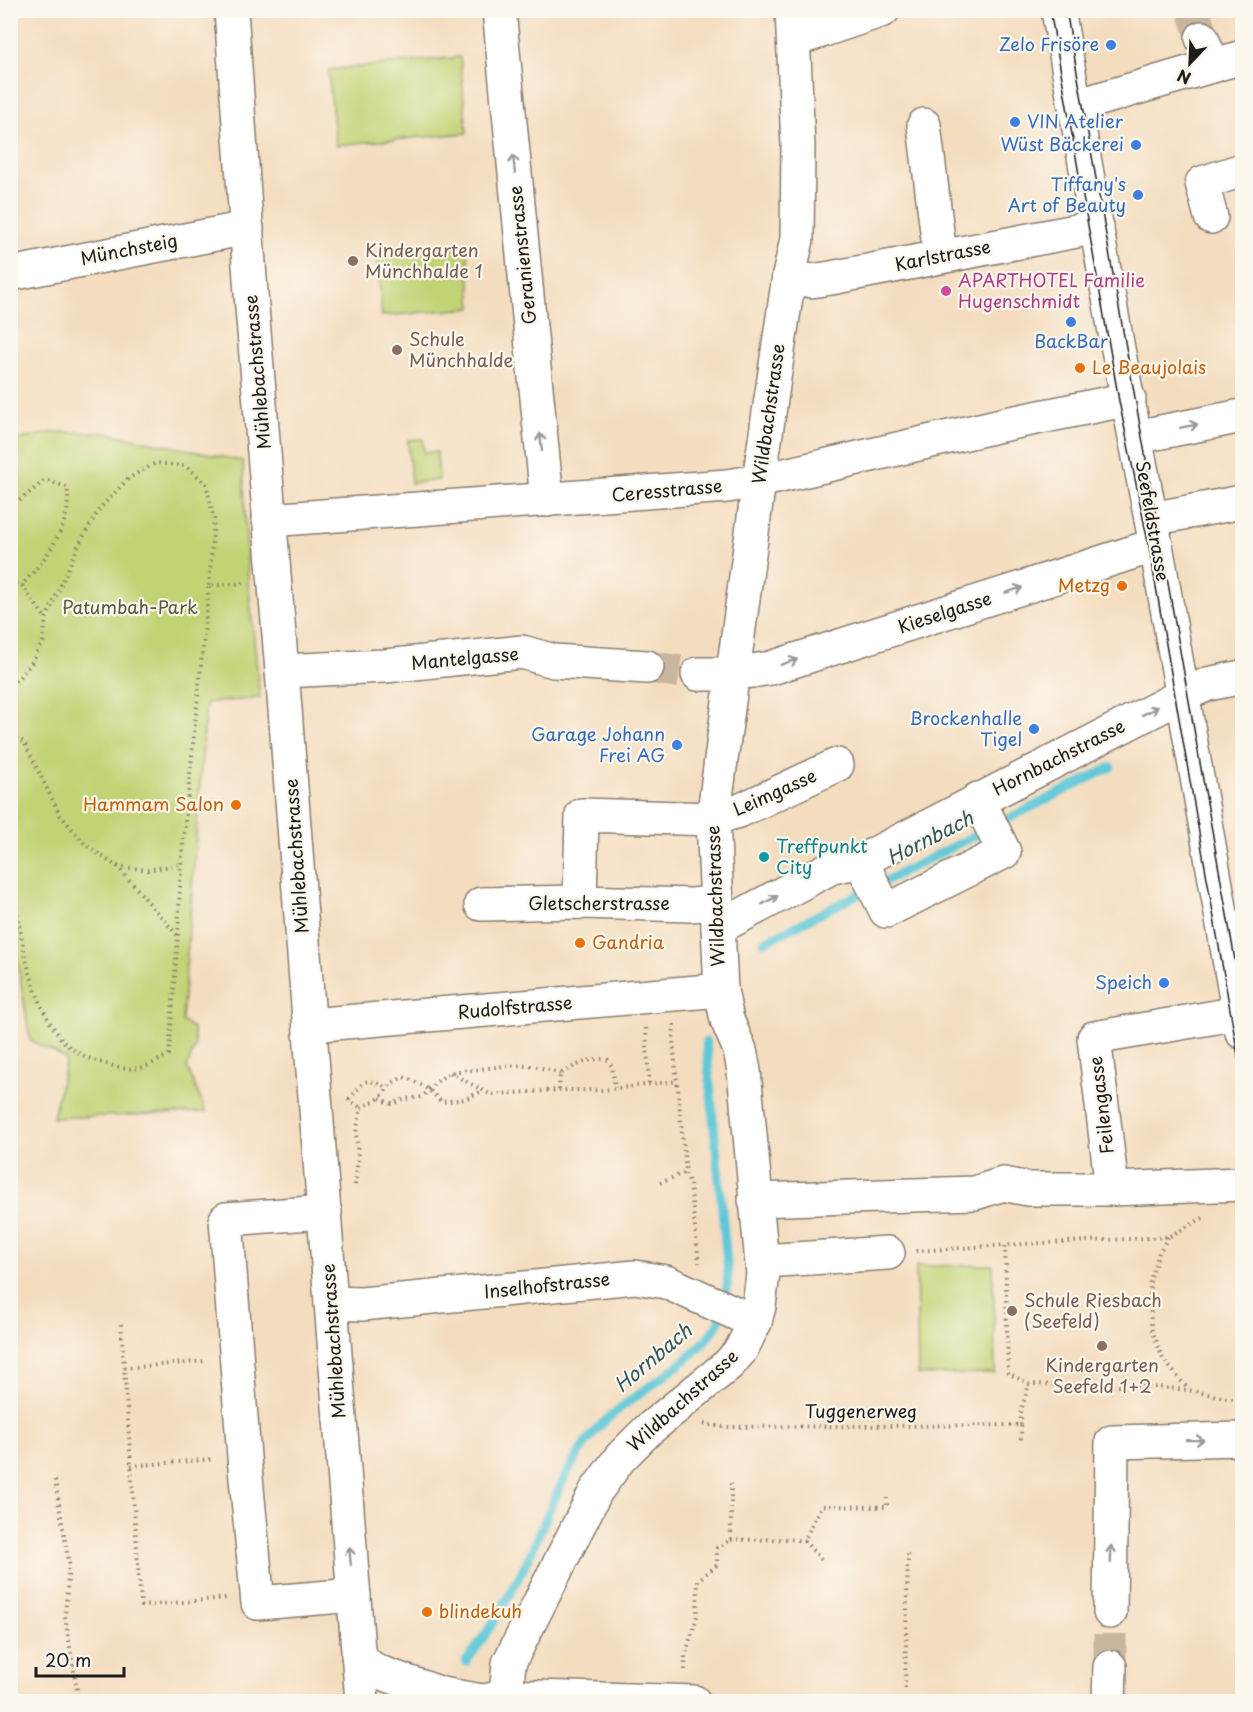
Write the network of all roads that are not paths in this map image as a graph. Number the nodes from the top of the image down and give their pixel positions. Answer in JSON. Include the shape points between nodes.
{"nodes":[{"id":1,"x":231,"y":10,"type":"edge"},
{"id":2,"x":499,"y":10,"type":"edge"},
{"id":3,"x":883,"y":10,"type":"edge"},
{"id":4,"x":1058,"y":10,"type":"edge"},
{"id":5,"x":793,"y":26,"type":"edge"},
{"id":6,"x":1219,"y":54,"type":"edge"},
{"id":7,"x":1076,"y":106,"type":"junction"},
{"id":8,"x":924,"y":125,"type":"dead end"},
{"id":9,"x":1242,"y":170,"type":"edge"},
{"id":10,"x":1211,"y":217,"type":"dead end"},
{"id":11,"x":1097,"y":227,"type":"junction"},
{"id":12,"x":247,"y":228,"type":"junction"},
{"id":13,"x":940,"y":256,"type":"junction"},
{"id":14,"x":10,"y":274,"type":"edge"},
{"id":15,"x":789,"y":276,"type":"junction"},
{"id":16,"x":1129,"y":399,"type":"junction"},
{"id":17,"x":1242,"y":416,"type":"edge"},
{"id":18,"x":1136,"y":437,"type":"junction"},
{"id":19,"x":759,"y":482,"type":"junction"},
{"id":20,"x":547,"y":500,"type":"junction"},
{"id":21,"x":1242,"y":502,"type":"edge"},
{"id":22,"x":269,"y":520,"type":"junction"},
{"id":23,"x":1154,"y":532,"type":"junction"},
{"id":24,"x":647,"y":667,"type":"tunnel mouth"},
{"id":25,"x":282,"y":671,"type":"junction"},
{"id":26,"x":698,"y":674,"type":"tunnel mouth"},
{"id":27,"x":732,"y":674,"type":"junction"},
{"id":28,"x":1242,"y":677,"type":"edge"},
{"id":29,"x":1183,"y":695,"type":"junction"},
{"id":30,"x":837,"y":765,"type":"dead end"},
{"id":31,"x":713,"y":819,"type":"junction"},
{"id":32,"x":988,"y":820,"type":"junction"},
{"id":33,"x":870,"y":878,"type":"junction"},
{"id":34,"x":580,"y":902,"type":"junction"},
{"id":35,"x":481,"y":904,"type":"dead end"},
{"id":36,"x":717,"y":915,"type":"junction"},
{"id":37,"x":720,"y":990,"type":"junction"},
{"id":38,"x":1241,"y":1022,"type":"edge"},
{"id":39,"x":310,"y":1025,"type":"junction"},
{"id":40,"x":1242,"y":1184,"type":"edge"},
{"id":41,"x":1112,"y":1189,"type":"junction"},
{"id":42,"x":755,"y":1200,"type":"junction"},
{"id":43,"x":325,"y":1212,"type":"junction"},
{"id":44,"x":888,"y":1253,"type":"road end"},
{"id":45,"x":763,"y":1261,"type":"junction"},
{"id":46,"x":331,"y":1303,"type":"junction"},
{"id":47,"x":725,"y":1303,"type":"junction"},
{"id":48,"x":1242,"y":1439,"type":"edge"},
{"id":49,"x":354,"y":1595,"type":"junction"},
{"id":50,"x":1110,"y":1612,"type":"tunnel mouth"},
{"id":51,"x":358,"y":1656,"type":"junction"},
{"id":52,"x":1110,"y":1667,"type":"tunnel mouth"},
{"id":53,"x":690,"y":1688,"type":"edge"},
{"id":54,"x":490,"y":1699,"type":"edge"},
{"id":55,"x":362,"y":1701,"type":"edge"},
{"id":56,"x":1109,"y":1701,"type":"edge"}],
"edges":[{"from":1,"to":12,"type":"street","name":"Mühlebachstrasse"},
{"from":20,"to":2,"type":"street","name":"Geranienstrasse","one_way":true},
{"from":3,"to":5,"type":"street"},
{"from":4,"to":7,"type":"street","name":"Seefeldstrasse"},
{"from":5,"to":15,"type":"street","name":"Wildbachstrasse","via":[[799,179],[798,239]]},
{"from":6,"to":7,"type":"street"},
{"from":7,"to":11,"type":"street","name":"Seefeldstrasse"},
{"from":8,"to":13,"type":"street"},
{"from":9,"to":10,"type":"street","via":[[1202,183]]},
{"from":11,"to":13,"type":"street","name":"Karlstrasse"},
{"from":11,"to":16,"type":"street","name":"Seefeldstrasse"},
{"from":12,"to":14,"type":"street","name":"Münchsteig"},
{"from":12,"to":22,"type":"street","name":"Mühlebachstrasse"},
{"from":13,"to":15,"type":"street","name":"Karlstrasse","via":[[831,278]]},
{"from":15,"to":19,"type":"street","name":"Wildbachstrasse"},
{"from":16,"to":18,"type":"street","name":"Seefeldstrasse"},
{"from":16,"to":19,"type":"street","name":"Ceresstrasse"},
{"from":18,"to":17,"type":"street","one_way":true},
{"from":18,"to":23,"type":"street","name":"Seefeldstrasse"},
{"from":19,"to":20,"type":"street","name":"Ceresstrasse"},
{"from":19,"to":27,"type":"street","name":"Wildbachstrasse"},
{"from":20,"to":22,"type":"street","name":"Ceresstrasse"},
{"from":21,"to":23,"type":"street","name":"Kieselgasse"},
{"from":22,"to":25,"type":"street","name":"Mühlebachstrasse"},
{"from":27,"to":23,"type":"street","name":"Kieselgasse","one_way":true,"via":[[771,668]]},
{"from":23,"to":29,"type":"street","name":"Seefeldstrasse"},
{"from":24,"to":25,"type":"street","name":"Mantelgasse","via":[[554,661],[522,652],[385,666]]},
{"from":25,"to":39,"type":"street","name":"Mühlebachstrasse"},
{"from":26,"to":27,"type":"street"},
{"from":27,"to":31,"type":"street","name":"Wildbachstrasse"},
{"from":28,"to":29,"type":"street","name":"Hornbachstrasse","via":[[1208,684]]},
{"from":32,"to":29,"type":"street","name":"Hornbachstrasse","one_way":true},
{"from":29,"to":38,"type":"street","name":"Seefeldstrasse"},
{"from":30,"to":31,"type":"street","name":"Leimgasse"},
{"from":31,"to":34,"type":"street","via":[[582,814]]},
{"from":31,"to":36,"type":"street","name":"Wildbachstrasse"},
{"from":32,"to":33,"type":"street","name":"Hornbachstrasse"},
{"from":32,"to":33,"type":"street","via":[[1004,852],[886,911]]},
{"from":36,"to":33,"type":"street","name":"Hornbachstrasse","one_way":true,"via":[[832,867]]},
{"from":34,"to":35,"type":"street","name":"Gletscherstrasse"},
{"from":34,"to":36,"type":"street","name":"Gletscherstrasse","via":[[691,905]]},
{"from":36,"to":37,"type":"street","name":"Wildbachstrasse"},
{"from":37,"to":39,"type":"street","name":"Rudolfstrasse"},
{"from":37,"to":42,"type":"street","name":"Wildbachstrasse","via":[[744,1071]]},
{"from":38,"to":41,"type":"street","name":"Feilengasse","via":[[1094,1038]]},
{"from":39,"to":43,"type":"street","name":"Mühlebachstrasse"},
{"from":40,"to":41,"type":"street"},
{"from":41,"to":42,"type":"street","via":[[1028,1189],[1003,1184],[975,1193]]},
{"from":42,"to":45,"type":"street","name":"Wildbachstrasse"},
{"from":43,"to":46,"type":"street","name":"Mühlebachstrasse"},
{"from":43,"to":49,"type":"street","via":[[226,1219],[258,1603]]},
{"from":44,"to":45,"type":"street"},
{"from":45,"to":47,"type":"street","name":"Wildbachstrasse","via":[[763,1287]]},
{"from":46,"to":47,"type":"street","name":"Inselhofstrasse","via":[[362,1304],[634,1277],[666,1282]]},
{"from":49,"to":46,"type":"street","name":"Mühlebachstrasse","one_way":true},
{"from":47,"to":54,"type":"street","name":"Wildbachstrasse","via":[[741,1350],[648,1430],[620,1458],[596,1491]]},
{"from":50,"to":48,"type":"street","one_way":true,"via":[[1112,1442]]},
{"from":49,"to":51,"type":"street","name":"Mühlebachstrasse"},
{"from":51,"to":54,"type":"street","via":[[379,1672],[442,1694]]},
{"from":51,"to":55,"type":"street","name":"Mühlebachstrasse"},
{"from":52,"to":56,"type":"street"},
{"from":53,"to":54,"type":"street"}]}
